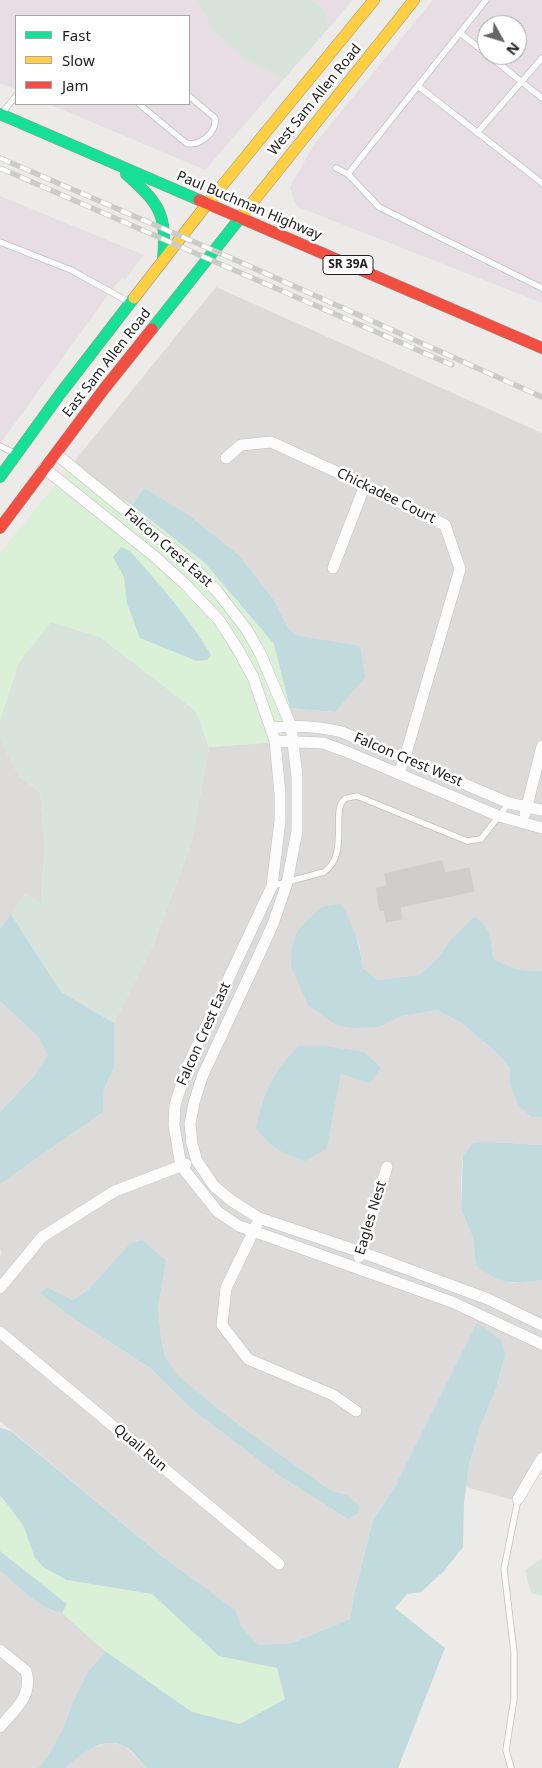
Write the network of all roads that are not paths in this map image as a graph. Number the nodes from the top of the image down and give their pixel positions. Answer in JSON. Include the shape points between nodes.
{"nodes":[{"id":1,"x":374,"y":0,"type":"edge"},
{"id":2,"x":414,"y":0,"type":"edge"},
{"id":3,"x":486,"y":0,"type":"edge"},
{"id":4,"x":460,"y":33,"type":"junction"},
{"id":5,"x":477,"y":47,"type":"edge"},
{"id":6,"x":542,"y":58,"type":"edge"},
{"id":7,"x":500,"y":65,"type":"edge"},
{"id":8,"x":521,"y":82,"type":"junction"},
{"id":9,"x":418,"y":86,"type":"junction"},
{"id":10,"x":15,"y":97,"type":"edge"},
{"id":11,"x":190,"y":97,"type":"edge"},
{"id":12,"x":542,"y":98,"type":"edge"},
{"id":13,"x":140,"y":105,"type":"edge"},
{"id":14,"x":149,"y":105,"type":"edge"},
{"id":15,"x":145,"y":109,"type":"junction"},
{"id":16,"x":0,"y":114,"type":"edge"},
{"id":17,"x":478,"y":133,"type":"junction"},
{"id":18,"x":115,"y":164,"type":"junction"},
{"id":19,"x":336,"y":168,"type":"dead end"},
{"id":20,"x":348,"y":174,"type":"junction"},
{"id":21,"x":542,"y":183,"type":"edge"},
{"id":22,"x":207,"y":204,"type":"junction"},
{"id":23,"x":240,"y":218,"type":"junction"},
{"id":24,"x":0,"y":242,"type":"edge"},
{"id":25,"x":163,"y":260,"type":"junction"},
{"id":26,"x":542,"y":288,"type":"edge"},
{"id":27,"x":130,"y":303,"type":"junction"},
{"id":28,"x":542,"y":348,"type":"edge"},
{"id":29,"x":0,"y":446,"type":"edge"},
{"id":30,"x":16,"y":454,"type":"junction"},
{"id":31,"x":56,"y":454,"type":"junction"},
{"id":32,"x":226,"y":458,"type":"dead end"},
{"id":33,"x":44,"y":468,"type":"junction"},
{"id":34,"x":0,"y":477,"type":"edge"},
{"id":35,"x":365,"y":485,"type":"junction"},
{"id":36,"x":0,"y":528,"type":"edge"},
{"id":37,"x":333,"y":568,"type":"dead end"},
{"id":38,"x":198,"y":572,"type":"junction"},
{"id":39,"x":185,"y":584,"type":"junction"},
{"id":40,"x":291,"y":726,"type":"junction"},
{"id":41,"x":271,"y":728,"type":"junction"},
{"id":42,"x":275,"y":741,"type":"junction"},
{"id":43,"x":294,"y":742,"type":"junction"},
{"id":44,"x":542,"y":746,"type":"edge"},
{"id":45,"x":405,"y":758,"type":"junction"},
{"id":46,"x":399,"y":774,"type":"junction"},
{"id":47,"x":509,"y":803,"type":"junction"},
{"id":48,"x":527,"y":807,"type":"junction"},
{"id":49,"x":542,"y":810,"type":"edge"},
{"id":50,"x":499,"y":816,"type":"junction"},
{"id":51,"x":522,"y":822,"type":"junction"},
{"id":52,"x":542,"y":828,"type":"edge"},
{"id":53,"x":287,"y":883,"type":"junction"},
{"id":54,"x":272,"y":886,"type":"junction"},
{"id":55,"x":207,"y":1026,"type":"junction"},
{"id":56,"x":222,"y":1033,"type":"junction"},
{"id":57,"x":197,"y":1160,"type":"junction"},
{"id":58,"x":181,"y":1166,"type":"junction"},
{"id":59,"x":387,"y":1166,"type":"dead end"},
{"id":60,"x":259,"y":1218,"type":"junction"},
{"id":61,"x":254,"y":1231,"type":"junction"},
{"id":62,"x":361,"y":1252,"type":"junction"},
{"id":63,"x":356,"y":1269,"type":"junction"},
{"id":64,"x":0,"y":1288,"type":"edge"},
{"id":65,"x":501,"y":1305,"type":"junction"},
{"id":66,"x":494,"y":1321,"type":"junction"},
{"id":67,"x":542,"y":1325,"type":"edge"},
{"id":68,"x":0,"y":1332,"type":"edge"},
{"id":69,"x":542,"y":1344,"type":"edge"},
{"id":70,"x":356,"y":1411,"type":"dead end"},
{"id":71,"x":542,"y":1458,"type":"edge"},
{"id":72,"x":518,"y":1499,"type":"joint"},
{"id":73,"x":279,"y":1564,"type":"dead end"},
{"id":74,"x":0,"y":1650,"type":"edge"},
{"id":75,"x":0,"y":1727,"type":"edge"},
{"id":76,"x":511,"y":1768,"type":"edge"}],
"edges":[{"from":1,"to":22,"type":"main road"},
{"from":2,"to":23,"type":"main road","name":"West Sam Allen Road"},
{"from":3,"to":4,"type":"lane"},
{"from":4,"to":5,"type":"lane"},
{"from":4,"to":9,"type":"lane"},
{"from":6,"to":8,"type":"lane"},
{"from":7,"to":8,"type":"lane"},
{"from":8,"to":12,"type":"lane"},
{"from":8,"to":17,"type":"lane"},
{"from":9,"to":17,"type":"lane"},
{"from":9,"to":20,"type":"lane"},
{"from":10,"to":16,"type":"lane"},
{"from":11,"to":15,"type":"lane","via":[[215,118],[216,124],[196,144],[186,143]]},
{"from":13,"to":15,"type":"lane"},
{"from":14,"to":15,"type":"lane"},
{"from":16,"to":18,"type":"main road","name":"Paul Buchman Highway","number":"SR 39A"},
{"from":17,"to":21,"type":"lane"},
{"from":18,"to":22,"type":"main road","name":"Paul Buchman Highway","number":"SR 39A"},
{"from":18,"to":25,"type":"main road","via":[[163,214],[166,230]]},
{"from":19,"to":20,"type":"lane"},
{"from":20,"to":26,"type":"lane","via":[[379,207]]},
{"from":22,"to":23,"type":"main road","name":"Paul Buchman Highway","number":"SR 39A"},
{"from":22,"to":25,"type":"main road"},
{"from":23,"to":28,"type":"main road","name":"Paul Buchman Highway","number":"SR 39A"},
{"from":23,"to":31,"type":"main road","name":"East Sam Allen Road","via":[[104,388]]},
{"from":24,"to":27,"type":"lane","via":[[71,270]]},
{"from":25,"to":27,"type":"main road"},
{"from":27,"to":30,"type":"main road"},
{"from":29,"to":30,"type":"lane"},
{"from":30,"to":34,"type":"main road"},
{"from":31,"to":33,"type":"main road","name":"East Sam Allen Road"},
{"from":31,"to":38,"type":"street","name":"Falcon Crest East"},
{"from":32,"to":35,"type":"street","name":"Chickadee Court","via":[[241,445],[271,442]]},
{"from":33,"to":36,"type":"main road","name":"East Sam Allen Road"},
{"from":33,"to":39,"type":"street","name":"Falcon Crest East"},
{"from":35,"to":37,"type":"street"},
{"from":35,"to":45,"type":"street","name":"Chickadee Court","via":[[445,525],[460,569]]},
{"from":38,"to":39,"type":"street"},
{"from":38,"to":40,"type":"street","name":"Falcon Crest East","via":[[247,630]]},
{"from":39,"to":41,"type":"street","name":"Falcon Crest East","via":[[219,620],[237,648],[253,677]]},
{"from":40,"to":41,"type":"street","name":"Falcon Crest West"},
{"from":40,"to":43,"type":"street","name":"Falcon Crest East"},
{"from":40,"to":45,"type":"street","name":"Falcon Crest West","via":[[342,732]]},
{"from":41,"to":42,"type":"street","name":"Falcon Crest East"},
{"from":42,"to":43,"type":"street"},
{"from":42,"to":54,"type":"street","name":"Falcon Crest East","via":[[280,821]]},
{"from":43,"to":46,"type":"street","via":[[323,743]]},
{"from":43,"to":53,"type":"street","name":"Falcon Crest East","via":[[297,831]]},
{"from":44,"to":48,"type":"street"},
{"from":45,"to":46,"type":"street","name":"Chickadee Court"},
{"from":45,"to":47,"type":"street","name":"Falcon Crest West"},
{"from":46,"to":50,"type":"street"},
{"from":47,"to":48,"type":"street","name":"Falcon Crest West"},
{"from":47,"to":50,"type":"lane"},
{"from":48,"to":49,"type":"street","name":"Falcon Crest West"},
{"from":48,"to":51,"type":"street"},
{"from":50,"to":51,"type":"street"},
{"from":50,"to":53,"type":"lane","via":[[481,839],[467,841],[357,796],[346,798],[340,806],[339,842],[332,868]]},
{"from":51,"to":52,"type":"street"},
{"from":53,"to":54,"type":"lane"},
{"from":53,"to":56,"type":"street","name":"Falcon Crest East","via":[[269,932]]},
{"from":54,"to":55,"type":"street","name":"Falcon Crest East"},
{"from":55,"to":56,"type":"street"},
{"from":55,"to":58,"type":"street","name":"Falcon Crest East","via":[[187,1067],[175,1105],[174,1125]]},
{"from":56,"to":57,"type":"street","name":"Falcon Crest East","via":[[194,1102],[190,1124]]},
{"from":57,"to":58,"type":"street"},
{"from":57,"to":60,"type":"street","name":"Falcon Crest East","via":[[214,1186]]},
{"from":58,"to":61,"type":"street","name":"Falcon Crest East","via":[[218,1212],[239,1226]]},
{"from":58,"to":64,"type":"street","via":[[115,1191],[42,1237]]},
{"from":59,"to":62,"type":"street","name":"Eagles Nest"},
{"from":60,"to":61,"type":"street"},
{"from":60,"to":62,"type":"street","name":"Falcon Crest East"},
{"from":61,"to":63,"type":"street","name":"Falcon Crest East"},
{"from":61,"to":70,"type":"street","via":[[226,1288],[222,1325],[248,1359],[333,1395]]},
{"from":62,"to":63,"type":"street","name":"Eagles Nest"},
{"from":62,"to":65,"type":"street","name":"Falcon Crest East"},
{"from":63,"to":66,"type":"street","name":"Falcon Crest East","via":[[452,1302]]},
{"from":65,"to":66,"type":"street"},
{"from":65,"to":67,"type":"street","name":"Falcon Crest East"},
{"from":66,"to":69,"type":"street","name":"Falcon Crest East"},
{"from":68,"to":73,"type":"street","name":"Quail Run"},
{"from":71,"to":72,"type":"street"},
{"from":72,"to":76,"type":"lane","via":[[504,1569],[514,1652],[514,1698],[506,1750]]},
{"from":74,"to":75,"type":"street","via":[[26,1672],[28,1688],[19,1705]]}]}
